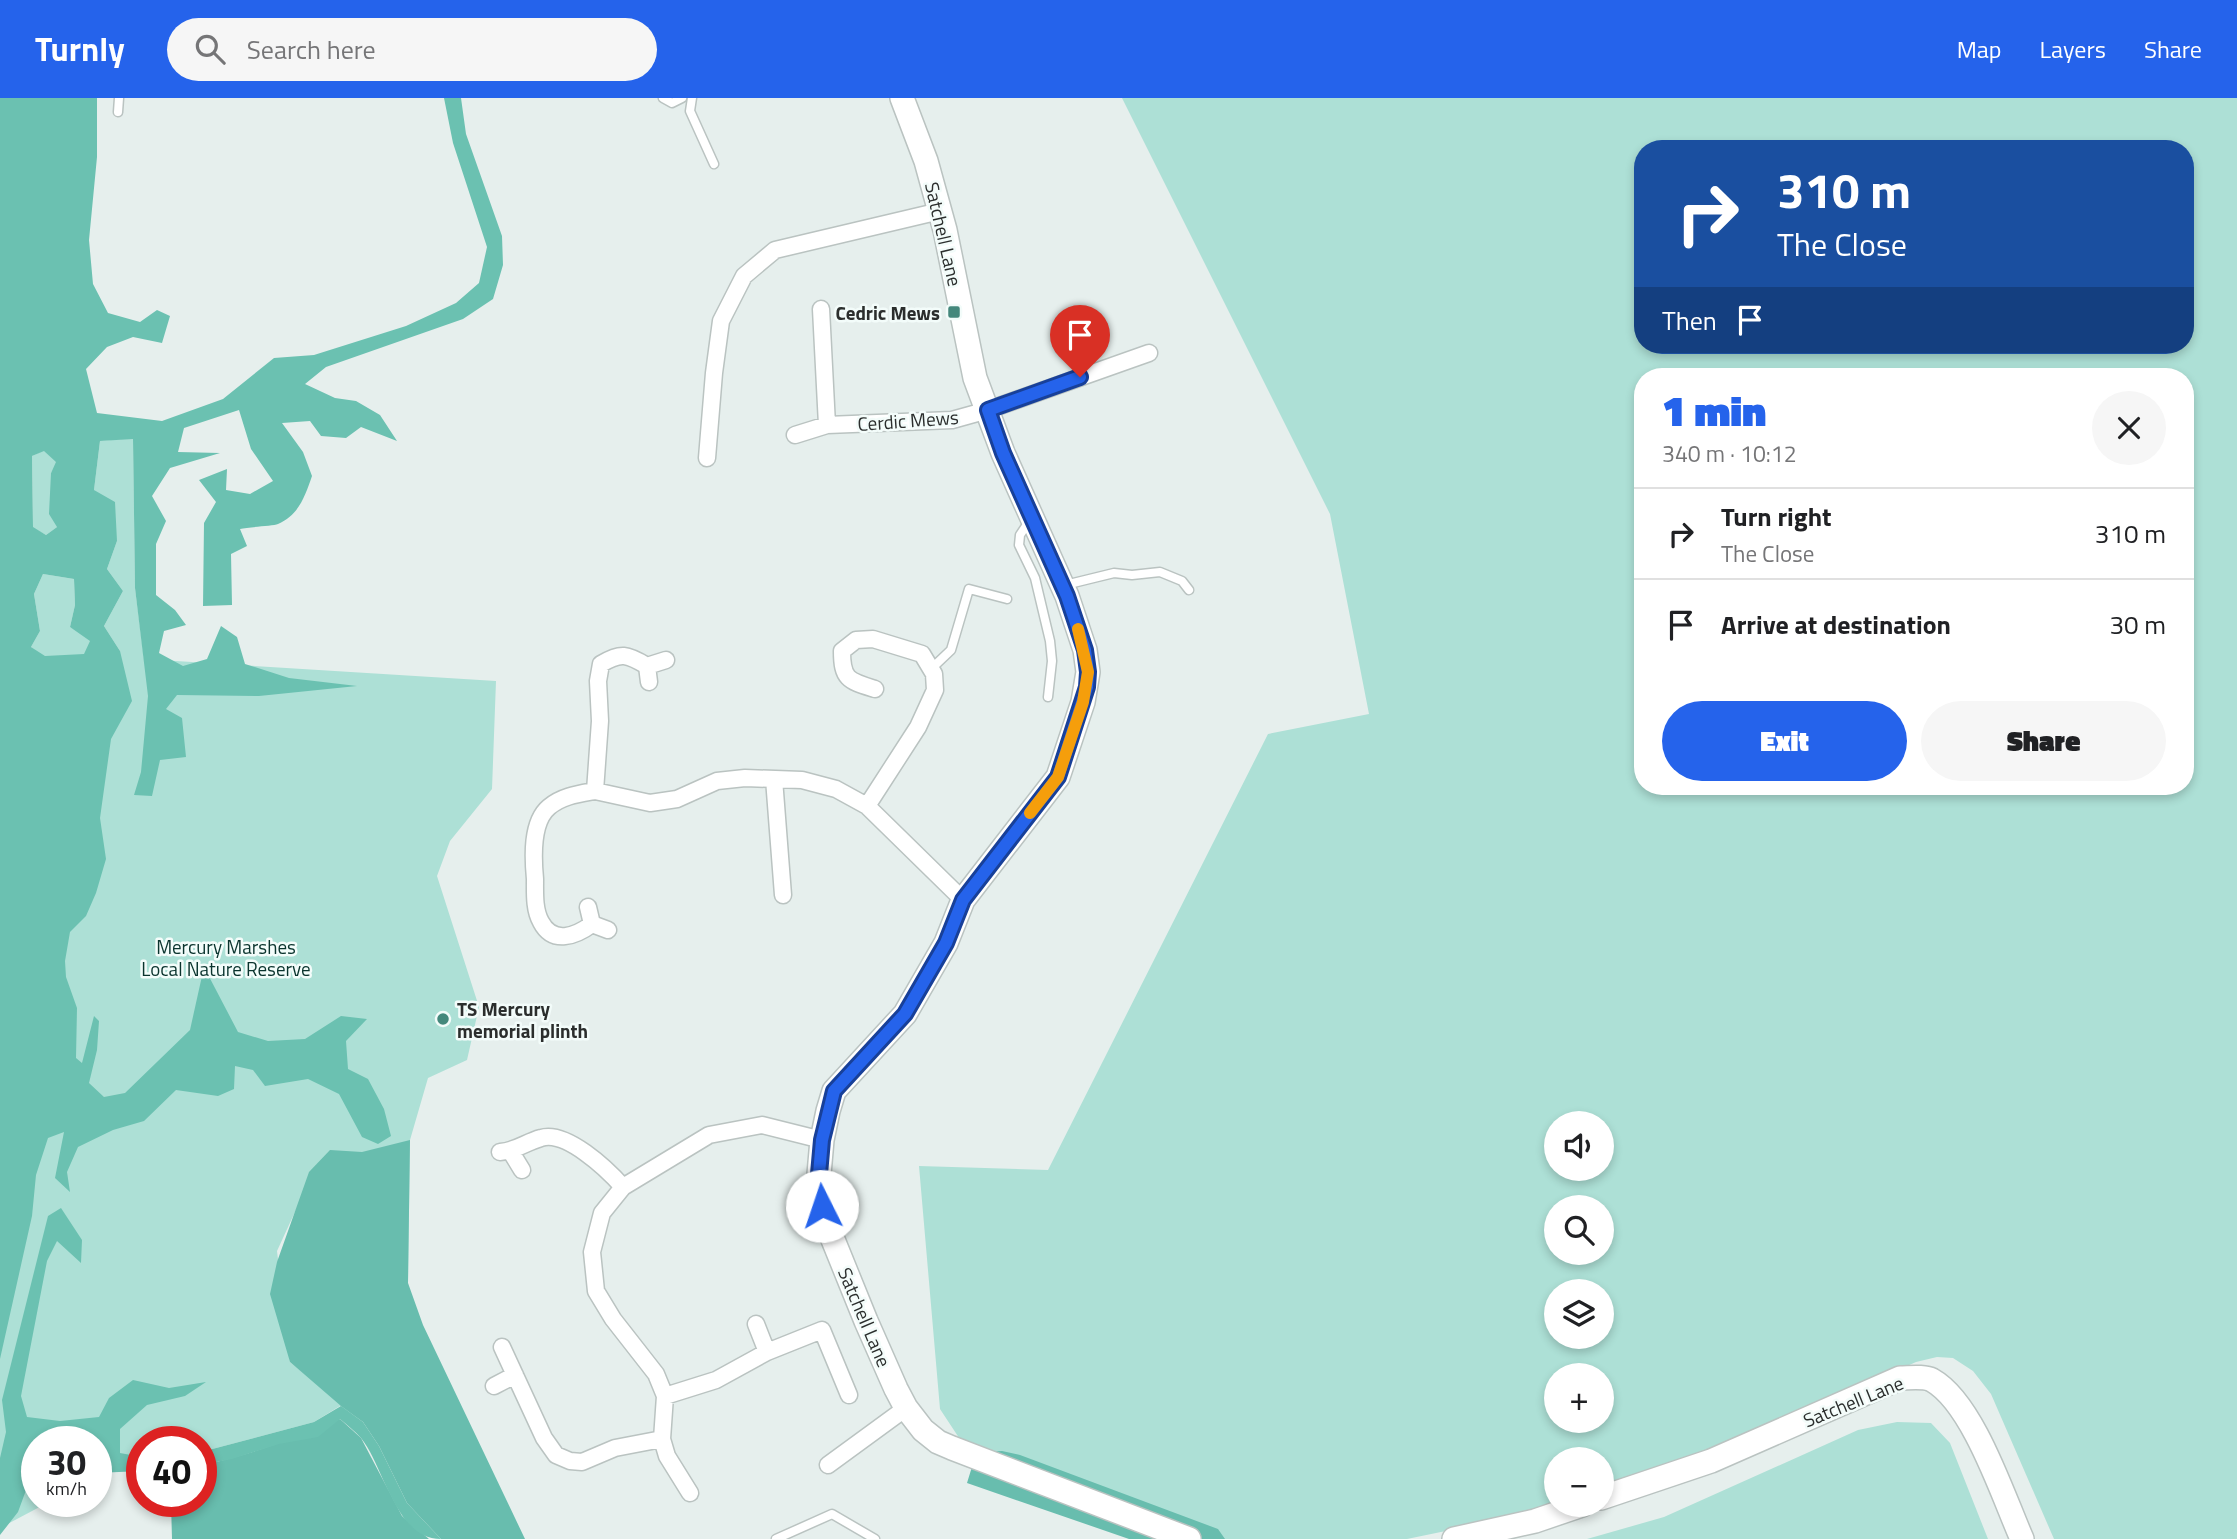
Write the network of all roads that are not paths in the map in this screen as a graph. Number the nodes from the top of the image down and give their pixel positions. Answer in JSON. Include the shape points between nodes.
{"nodes":[{"id":1,"x":119,"y":98,"type":"edge"},
{"id":2,"x":663,"y":98,"type":"edge"},
{"id":3,"x":682,"y":98,"type":"edge"},
{"id":4,"x":692,"y":98,"type":"edge"},
{"id":5,"x":901,"y":98,"type":"edge"},
{"id":6,"x":118,"y":112,"type":"dead end"},
{"id":7,"x":714,"y":164,"type":"dead end"},
{"id":8,"x":940,"y":211,"type":"junction"},
{"id":9,"x":821,"y":309,"type":"dead end"},
{"id":10,"x":1149,"y":352,"type":"dead end"},
{"id":11,"x":988,"y":410,"type":"junction"},
{"id":12,"x":827,"y":425,"type":"junction"},
{"id":13,"x":795,"y":435,"type":"dead end"},
{"id":14,"x":706,"y":458,"type":"dead end"},
{"id":15,"x":1032,"y":517,"type":"junction"},
{"id":16,"x":1062,"y":586,"type":"junction"},
{"id":17,"x":1189,"y":590,"type":"dead end"},
{"id":18,"x":1007,"y":599,"type":"dead end"},
{"id":19,"x":666,"y":660,"type":"dead end"},
{"id":20,"x":931,"y":669,"type":"junction"},
{"id":21,"x":875,"y":689,"type":"dead end"},
{"id":22,"x":1048,"y":697,"type":"dead end"},
{"id":23,"x":775,"y":779,"type":"junction"},
{"id":24,"x":595,"y":791,"type":"junction"},
{"id":25,"x":867,"y":806,"type":"junction"},
{"id":26,"x":783,"y":895,"type":"dead end"},
{"id":27,"x":963,"y":900,"type":"junction"},
{"id":28,"x":587,"y":907,"type":"dead end"},
{"id":29,"x":592,"y":925,"type":"junction"},
{"id":30,"x":608,"y":930,"type":"dead end"},
{"id":31,"x":822,"y":1140,"type":"junction"},
{"id":32,"x":522,"y":1170,"type":"dead end"},
{"id":33,"x":623,"y":1187,"type":"junction"},
{"id":34,"x":756,"y":1324,"type":"dead end"},
{"id":35,"x":502,"y":1347,"type":"dead end"},
{"id":36,"x":767,"y":1352,"type":"junction"},
{"id":37,"x":514,"y":1375,"type":"junction"},
{"id":38,"x":494,"y":1386,"type":"dead end"},
{"id":39,"x":849,"y":1395,"type":"dead end"},
{"id":40,"x":666,"y":1396,"type":"junction"},
{"id":41,"x":906,"y":1408,"type":"junction"},
{"id":42,"x":662,"y":1439,"type":"junction"},
{"id":43,"x":828,"y":1465,"type":"dead end"},
{"id":44,"x":690,"y":1493,"type":"dead end"},
{"id":45,"x":1614,"y":1494,"type":"edge"},
{"id":46,"x":1547,"y":1517,"type":"edge"},
{"id":47,"x":776,"y":1539,"type":"edge"},
{"id":48,"x":874,"y":1539,"type":"edge"},
{"id":49,"x":1189,"y":1539,"type":"edge"},
{"id":50,"x":1454,"y":1539,"type":"edge"},
{"id":51,"x":2022,"y":1539,"type":"edge"}],
"edges":[{"from":1,"to":6,"type":"lane"},
{"from":2,"to":3,"type":"lane","via":[[672,103]]},
{"from":4,"to":7,"type":"lane","via":[[690,111]]},
{"from":5,"to":8,"type":"street","name":"Satchell Lane"},
{"from":8,"to":11,"type":"street","name":"Satchell Lane","via":[[975,378]]},
{"from":8,"to":14,"type":"street","via":[[775,250],[744,276],[721,321]]},
{"from":9,"to":12,"type":"street"},
{"from":10,"to":11,"type":"street","name":"Cerdic Mews"},
{"from":11,"to":12,"type":"street","name":"Cerdic Mews","via":[[952,421]]},
{"from":11,"to":15,"type":"street","name":"Satchell Lane"},
{"from":12,"to":13,"type":"street","name":"Cerdic Mews"},
{"from":15,"to":16,"type":"street","name":"Satchell Lane"},
{"from":15,"to":22,"type":"lane","via":[[1020,534],[1019,545],[1035,578],[1050,641]]},
{"from":16,"to":17,"type":"lane","via":[[1114,573],[1160,572],[1182,581]]},
{"from":16,"to":27,"type":"street","name":"Satchell Lane","via":[[1087,662],[1083,702],[1058,777]]},
{"from":18,"to":20,"type":"lane","via":[[969,589],[951,650]]},
{"from":19,"to":24,"type":"street","via":[[648,674],[630,656],[615,656],[601,664]]},
{"from":20,"to":21,"type":"street","via":[[922,654],[873,639],[856,640],[842,651],[842,668],[853,682]]},
{"from":20,"to":25,"type":"street","via":[[935,690],[918,727]]},
{"from":23,"to":24,"type":"street","via":[[717,781],[677,799],[650,803]]},
{"from":23,"to":25,"type":"street","via":[[836,789]]},
{"from":23,"to":26,"type":"street"},
{"from":24,"to":29,"type":"street","via":[[572,794],[547,808],[535,832],[533,858],[538,913],[544,927],[566,937]]},
{"from":25,"to":27,"type":"street"},
{"from":27,"to":31,"type":"street","name":"Satchell Lane","via":[[946,943],[905,1014],[834,1091]]},
{"from":28,"to":29,"type":"street"},
{"from":29,"to":30,"type":"street"},
{"from":31,"to":33,"type":"street","via":[[762,1125],[709,1135]]},
{"from":31,"to":41,"type":"street","name":"Satchell Lane","via":[[819,1185],[826,1224]]},
{"from":32,"to":33,"type":"street","via":[[505,1152],[542,1137],[560,1139],[608,1170]]},
{"from":33,"to":40,"type":"street","via":[[602,1213],[592,1252],[596,1291],[656,1374]]},
{"from":34,"to":36,"type":"street"},
{"from":35,"to":37,"type":"street"},
{"from":36,"to":39,"type":"street","via":[[822,1330]]},
{"from":36,"to":40,"type":"street","via":[[716,1380]]},
{"from":37,"to":38,"type":"street"},
{"from":37,"to":42,"type":"street","via":[[544,1438],[564,1459],[582,1462],[615,1448]]},
{"from":40,"to":42,"type":"street"},
{"from":41,"to":43,"type":"street"},
{"from":41,"to":49,"type":"street","name":"Satchell Lane","via":[[938,1442]]},
{"from":42,"to":44,"type":"street","via":[[667,1457]]},
{"from":45,"to":51,"type":"street","name":"Satchell Lane","via":[[1711,1461],[1900,1378],[1929,1378],[1950,1394],[1972,1426]]},
{"from":46,"to":50,"type":"street"},
{"from":47,"to":48,"type":"lane","via":[[832,1514]]}]}
